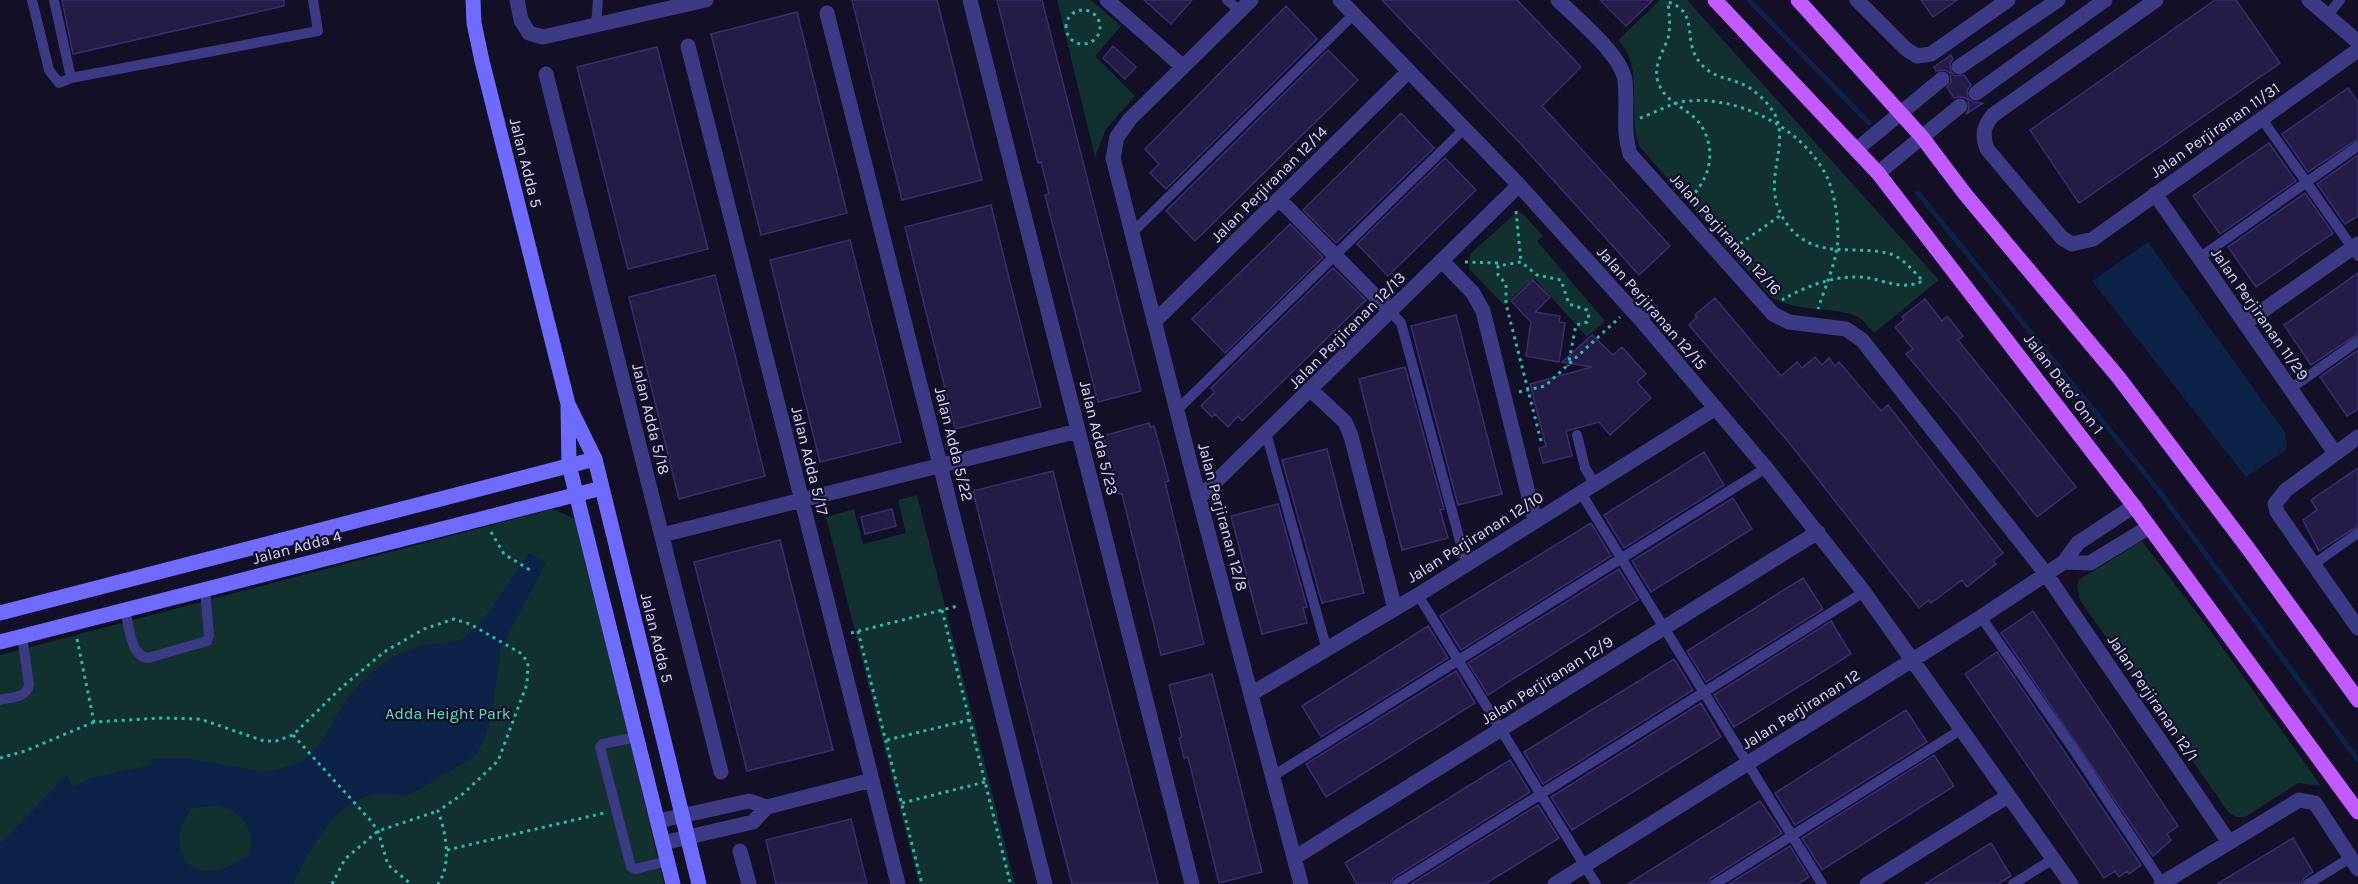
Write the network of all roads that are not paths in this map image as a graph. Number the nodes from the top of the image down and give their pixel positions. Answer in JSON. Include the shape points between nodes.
{"nodes":[{"id":1,"x":33,"y":0,"type":"edge"},
{"id":2,"x":54,"y":0,"type":"edge"},
{"id":3,"x":314,"y":0,"type":"edge"},
{"id":4,"x":473,"y":0,"type":"edge"},
{"id":5,"x":518,"y":0,"type":"edge"},
{"id":6,"x":598,"y":0,"type":"edge"},
{"id":7,"x":706,"y":0,"type":"edge"},
{"id":8,"x":970,"y":0,"type":"edge"},
{"id":9,"x":1107,"y":0,"type":"edge"},
{"id":10,"x":1227,"y":0,"type":"edge"},
{"id":11,"x":1340,"y":0,"type":"edge"},
{"id":12,"x":1558,"y":0,"type":"edge"},
{"id":13,"x":1715,"y":0,"type":"edge"},
{"id":14,"x":1798,"y":0,"type":"edge"},
{"id":15,"x":1857,"y":0,"type":"edge"},
{"id":16,"x":2008,"y":0,"type":"edge"},
{"id":17,"x":2058,"y":0,"type":"edge"},
{"id":18,"x":2105,"y":0,"type":"edge"},
{"id":19,"x":2156,"y":0,"type":"edge"},
{"id":20,"x":2340,"y":0,"type":"edge"},
{"id":21,"x":2310,"y":1,"type":"edge"},
{"id":22,"x":677,"y":3,"type":"edge"},
{"id":23,"x":1245,"y":5,"type":"edge"},
{"id":24,"x":827,"y":13,"type":"dead end"},
{"id":25,"x":1354,"y":14,"type":"junction"},
{"id":26,"x":2327,"y":16,"type":"junction"},
{"id":27,"x":596,"y":25,"type":"junction"},
{"id":28,"x":2358,"y":42,"type":"edge"},
{"id":29,"x":688,"y":46,"type":"dead end"},
{"id":30,"x":2358,"y":50,"type":"edge"},
{"id":31,"x":1182,"y":66,"type":"junction"},
{"id":32,"x":1959,"y":67,"type":"dead end"},
{"id":33,"x":1409,"y":71,"type":"junction"},
{"id":34,"x":546,"y":74,"type":"dead end"},
{"id":35,"x":71,"y":78,"type":"junction"},
{"id":36,"x":1942,"y":79,"type":"dead end"},
{"id":37,"x":1976,"y":93,"type":"dead end"},
{"id":38,"x":1960,"y":106,"type":"dead end"},
{"id":39,"x":1900,"y":113,"type":"junction"},
{"id":40,"x":2262,"y":118,"type":"junction"},
{"id":41,"x":1465,"y":128,"type":"junction"},
{"id":42,"x":1922,"y":137,"type":"junction"},
{"id":43,"x":2358,"y":146,"type":"edge"},
{"id":44,"x":1857,"y":149,"type":"junction"},
{"id":45,"x":1878,"y":173,"type":"junction"},
{"id":46,"x":2306,"y":183,"type":"junction"},
{"id":47,"x":1519,"y":185,"type":"junction"},
{"id":48,"x":2155,"y":194,"type":"junction"},
{"id":49,"x":1279,"y":199,"type":"junction"},
{"id":50,"x":1132,"y":233,"type":"junction"},
{"id":51,"x":2356,"y":249,"type":"edge"},
{"id":52,"x":1335,"y":255,"type":"junction"},
{"id":53,"x":2199,"y":258,"type":"junction"},
{"id":54,"x":1442,"y":261,"type":"junction"},
{"id":55,"x":1653,"y":309,"type":"dead end"},
{"id":56,"x":1390,"y":311,"type":"junction"},
{"id":57,"x":1641,"y":320,"type":"junction"},
{"id":58,"x":1154,"y":322,"type":"junction"},
{"id":59,"x":2245,"y":323,"type":"junction"},
{"id":60,"x":2358,"y":341,"type":"edge"},
{"id":61,"x":2290,"y":388,"type":"junction"},
{"id":62,"x":1312,"y":390,"type":"junction"},
{"id":63,"x":568,"y":404,"type":"junction"},
{"id":64,"x":1716,"y":408,"type":"junction"},
{"id":65,"x":1176,"y":411,"type":"junction"},
{"id":66,"x":1078,"y":430,"type":"junction"},
{"id":67,"x":1266,"y":433,"type":"junction"},
{"id":68,"x":1577,"y":435,"type":"dead end"},
{"id":69,"x":2358,"y":437,"type":"edge"},
{"id":70,"x":2336,"y":453,"type":"junction"},
{"id":71,"x":595,"y":459,"type":"junction"},
{"id":72,"x":569,"y":465,"type":"junction"},
{"id":73,"x":940,"y":465,"type":"junction"},
{"id":74,"x":1766,"y":468,"type":"junction"},
{"id":75,"x":1595,"y":484,"type":"junction"},
{"id":76,"x":602,"y":488,"type":"junction"},
{"id":77,"x":1581,"y":493,"type":"junction"},
{"id":78,"x":576,"y":494,"type":"junction"},
{"id":79,"x":1199,"y":498,"type":"junction"},
{"id":80,"x":802,"y":500,"type":"junction"},
{"id":81,"x":2134,"y":507,"type":"junction"},
{"id":82,"x":1535,"y":520,"type":"junction"},
{"id":83,"x":2149,"y":527,"type":"junction"},
{"id":84,"x":1818,"y":532,"type":"junction"},
{"id":85,"x":2358,"y":533,"type":"edge"},
{"id":86,"x":662,"y":535,"type":"junction"},
{"id":87,"x":1621,"y":559,"type":"junction"},
{"id":88,"x":2064,"y":562,"type":"junction"},
{"id":89,"x":1466,"y":563,"type":"junction"},
{"id":90,"x":2314,"y":564,"type":"junction"},
{"id":91,"x":2046,"y":574,"type":"junction"},
{"id":92,"x":205,"y":590,"type":"junction"},
{"id":93,"x":1864,"y":592,"type":"junction"},
{"id":94,"x":1418,"y":595,"type":"junction"},
{"id":95,"x":125,"y":609,"type":"junction"},
{"id":96,"x":1395,"y":609,"type":"junction"},
{"id":97,"x":0,"y":614,"type":"edge"},
{"id":98,"x":1981,"y":617,"type":"junction"},
{"id":99,"x":2358,"y":627,"type":"edge"},
{"id":100,"x":1664,"y":628,"type":"junction"},
{"id":101,"x":22,"y":636,"type":"junction"},
{"id":102,"x":0,"y":642,"type":"edge"},
{"id":103,"x":1327,"y":650,"type":"junction"},
{"id":104,"x":1913,"y":660,"type":"junction"},
{"id":105,"x":1458,"y":661,"type":"junction"},
{"id":106,"x":1704,"y":693,"type":"junction"},
{"id":107,"x":1251,"y":694,"type":"junction"},
{"id":108,"x":0,"y":700,"type":"edge"},
{"id":109,"x":2358,"y":700,"type":"edge"},
{"id":110,"x":1962,"y":729,"type":"junction"},
{"id":111,"x":1501,"y":730,"type":"junction"},
{"id":112,"x":636,"y":737,"type":"junction"},
{"id":113,"x":1748,"y":764,"type":"junction"},
{"id":114,"x":721,"y":772,"type":"dead end"},
{"id":115,"x":1273,"y":776,"type":"junction"},
{"id":116,"x":872,"y":780,"type":"junction"},
{"id":117,"x":1541,"y":794,"type":"junction"},
{"id":118,"x":2008,"y":796,"type":"junction"},
{"id":119,"x":767,"y":807,"type":"junction"},
{"id":120,"x":2358,"y":812,"type":"edge"},
{"id":121,"x":681,"y":815,"type":"junction"},
{"id":122,"x":658,"y":821,"type":"junction"},
{"id":123,"x":1792,"y":836,"type":"junction"},
{"id":124,"x":687,"y":838,"type":"junction"},
{"id":125,"x":2229,"y":842,"type":"junction"},
{"id":126,"x":663,"y":843,"type":"junction"},
{"id":127,"x":740,"y":851,"type":"dead end"},
{"id":128,"x":1294,"y":858,"type":"junction"},
{"id":129,"x":2053,"y":859,"type":"junction"},
{"id":130,"x":667,"y":861,"type":"junction"},
{"id":131,"x":2354,"y":863,"type":"edge"},
{"id":132,"x":1585,"y":866,"type":"junction"},
{"id":133,"x":673,"y":884,"type":"edge"},
{"id":134,"x":699,"y":884,"type":"edge"},
{"id":135,"x":748,"y":884,"type":"edge"},
{"id":136,"x":898,"y":884,"type":"edge"},
{"id":137,"x":1046,"y":884,"type":"edge"},
{"id":138,"x":1192,"y":884,"type":"edge"},
{"id":139,"x":1301,"y":884,"type":"edge"},
{"id":140,"x":1397,"y":884,"type":"edge"},
{"id":141,"x":1555,"y":884,"type":"edge"},
{"id":142,"x":1596,"y":884,"type":"edge"},
{"id":143,"x":1714,"y":884,"type":"edge"},
{"id":144,"x":1822,"y":884,"type":"edge"},
{"id":145,"x":1866,"y":884,"type":"edge"},
{"id":146,"x":2013,"y":884,"type":"edge"},
{"id":147,"x":2071,"y":884,"type":"edge"},
{"id":148,"x":2162,"y":884,"type":"edge"},
{"id":149,"x":2308,"y":884,"type":"edge"}],
"edges":[{"from":1,"to":35,"type":"lane","via":[[49,70],[59,83]]},
{"from":2,"to":35,"type":"lane"},
{"from":3,"to":35,"type":"lane","via":[[318,31]]},
{"from":4,"to":63,"type":"main road","name":"Jalan Adda 5","via":[[482,61]]},
{"from":5,"to":27,"type":"street","via":[[521,20],[529,33],[543,37]]},
{"from":6,"to":27,"type":"lane"},
{"from":7,"to":22,"type":"street"},
{"from":8,"to":66,"type":"street","name":"Jalan Adda 5/23"},
{"from":9,"to":31,"type":"street"},
{"from":10,"to":23,"type":"lane"},
{"from":11,"to":25,"type":"street","name":"Jalan Perjiranan 12/15"},
{"from":12,"to":91,"type":"street","name":"Jalan Perjiranan 12/16","via":[[1614,57],[1625,79],[1624,125],[1630,154],[1773,314],[1789,322],[1846,329],[1862,340]]},
{"from":13,"to":44,"type":"main road","name":"Jalan Dato' Onn 1"},
{"from":14,"to":39,"type":"main road"},
{"from":15,"to":16,"type":"street","via":[[1917,56],[1931,54]]},
{"from":17,"to":32,"type":"street"},
{"from":18,"to":37,"type":"street"},
{"from":19,"to":48,"type":"street","name":"Jalan Perjiranan 11/31","via":[[1993,115],[1985,125],[1983,138],[1987,149],[2062,238],[2072,244],[2093,238]]},
{"from":20,"to":26,"type":"lane"},
{"from":21,"to":26,"type":"street"},
{"from":22,"to":27,"type":"street"},
{"from":23,"to":31,"type":"street"},
{"from":24,"to":73,"type":"street","name":"Jalan Adda 5/22"},
{"from":25,"to":33,"type":"street","name":"Jalan Perjiranan 12/15"},
{"from":25,"to":50,"type":"lane"},
{"from":26,"to":28,"type":"street"},
{"from":29,"to":80,"type":"street","name":"Jalan Adda 5/17"},
{"from":30,"to":40,"type":"street","name":"Jalan Perjiranan 11/31"},
{"from":31,"to":50,"type":"street","name":"Jalan Perjiranan 12/8","via":[[1117,137],[1113,158]]},
{"from":33,"to":41,"type":"street","name":"Jalan Perjiranan 12/15"},
{"from":33,"to":49,"type":"street","name":"Jalan Perjiranan 12/14"},
{"from":34,"to":86,"type":"street","name":"Jalan Adda 5/18"},
{"from":36,"to":39,"type":"street"},
{"from":38,"to":42,"type":"street"},
{"from":39,"to":42,"type":"main road"},
{"from":39,"to":44,"type":"street"},
{"from":40,"to":46,"type":"lane"},
{"from":40,"to":48,"type":"street","name":"Jalan Perjiranan 11/31"},
{"from":41,"to":47,"type":"street","name":"Jalan Perjiranan 12/15"},
{"from":41,"to":52,"type":"lane"},
{"from":42,"to":45,"type":"street"},
{"from":42,"to":109,"type":"main road","via":[[2119,378]]},
{"from":43,"to":46,"type":"lane"},
{"from":44,"to":45,"type":"main road","name":"Jalan Dato' Onn 1"},
{"from":45,"to":81,"type":"main road","name":"Jalan Dato' Onn 1"},
{"from":46,"to":51,"type":"lane"},
{"from":46,"to":53,"type":"lane"},
{"from":47,"to":54,"type":"street","name":"Jalan Perjiranan 12/13"},
{"from":47,"to":57,"type":"street","name":"Jalan Perjiranan 12/15"},
{"from":48,"to":53,"type":"street","name":"Jalan Perjiranan 11/29"},
{"from":49,"to":52,"type":"street"},
{"from":49,"to":58,"type":"street","name":"Jalan Perjiranan 12/14"},
{"from":50,"to":58,"type":"street","name":"Jalan Perjiranan 12/8"},
{"from":51,"to":59,"type":"street"},
{"from":52,"to":56,"type":"street"},
{"from":52,"to":65,"type":"lane"},
{"from":53,"to":59,"type":"street","name":"Jalan Perjiranan 11/29"},
{"from":54,"to":56,"type":"street","name":"Jalan Perjiranan 12/13"},
{"from":54,"to":82,"type":"street","via":[[1479,301]]},
{"from":55,"to":57,"type":"lane"},
{"from":56,"to":62,"type":"street","name":"Jalan Perjiranan 12/13"},
{"from":56,"to":89,"type":"lane","via":[[1401,324]]},
{"from":57,"to":64,"type":"street","name":"Jalan Perjiranan 12/15"},
{"from":58,"to":65,"type":"street","name":"Jalan Perjiranan 12/8"},
{"from":59,"to":61,"type":"street","name":"Jalan Perjiranan 11/29"},
{"from":60,"to":61,"type":"lane"},
{"from":61,"to":70,"type":"street","name":"Jalan Perjiranan 11/29"},
{"from":62,"to":67,"type":"street","name":"Jalan Perjiranan 12/13"},
{"from":62,"to":96,"type":"street","via":[[1345,422],[1351,436]]},
{"from":63,"to":71,"type":"main road","name":"Jalan Adda 5"},
{"from":63,"to":72,"type":"main road","name":"Jalan Adda 5"},
{"from":64,"to":74,"type":"street","name":"Jalan Perjiranan 12/15"},
{"from":64,"to":75,"type":"street","name":"Jalan Perjiranan 12/10"},
{"from":65,"to":79,"type":"street","name":"Jalan Perjiranan 12/8"},
{"from":66,"to":73,"type":"street"},
{"from":66,"to":138,"type":"street","name":"Jalan Adda 5/23"},
{"from":67,"to":79,"type":"street","name":"Jalan Perjiranan 12/13"},
{"from":67,"to":103,"type":"lane"},
{"from":68,"to":75,"type":"lane","via":[[1585,468]]},
{"from":69,"to":70,"type":"street"},
{"from":70,"to":90,"type":"street","via":[[2277,498],[2275,504]]},
{"from":71,"to":72,"type":"main road","name":"Jalan Adda 4"},
{"from":71,"to":76,"type":"main road","name":"Jalan Adda 5"},
{"from":72,"to":78,"type":"main road","name":"Jalan Adda 5"},
{"from":72,"to":97,"type":"main road","name":"Jalan Adda 4"},
{"from":73,"to":80,"type":"street"},
{"from":73,"to":137,"type":"street","name":"Jalan Adda 5/22"},
{"from":74,"to":84,"type":"street","name":"Jalan Perjiranan 12/15"},
{"from":74,"to":87,"type":"lane"},
{"from":75,"to":77,"type":"street","name":"Jalan Perjiranan 12/10"},
{"from":76,"to":78,"type":"main road","name":"Jalan Adda 4"},
{"from":76,"to":121,"type":"main road","name":"Jalan Adda 5"},
{"from":77,"to":82,"type":"street","name":"Jalan Perjiranan 12/10"},
{"from":77,"to":87,"type":"lane"},
{"from":78,"to":92,"type":"main road","name":"Jalan Adda 4"},
{"from":78,"to":112,"type":"main road","name":"Jalan Adda 5"},
{"from":79,"to":107,"type":"street","name":"Jalan Perjiranan 12/8"},
{"from":80,"to":86,"type":"street"},
{"from":80,"to":116,"type":"street","name":"Jalan Adda 5/17"},
{"from":81,"to":83,"type":"main road","name":"Jalan Dato' Onn 1"},
{"from":81,"to":88,"type":"street","name":"Jalan Perjiranan 12","via":[[2078,543]]},
{"from":82,"to":89,"type":"street","name":"Jalan Perjiranan 12/10"},
{"from":83,"to":88,"type":"street","via":[[2090,563]]},
{"from":83,"to":120,"type":"main road","name":"Jalan Dato' Onn 1"},
{"from":84,"to":93,"type":"street","name":"Jalan Perjiranan 12/15"},
{"from":84,"to":100,"type":"street","name":"Jalan Perjiranan 12/9"},
{"from":85,"to":90,"type":"lane"},
{"from":86,"to":114,"type":"street","name":"Jalan Adda 5/18"},
{"from":87,"to":100,"type":"lane"},
{"from":87,"to":105,"type":"lane"},
{"from":88,"to":91,"type":"street","name":"Jalan Perjiranan 12"},
{"from":89,"to":94,"type":"street","name":"Jalan Perjiranan 12/10"},
{"from":90,"to":99,"type":"street"},
{"from":91,"to":98,"type":"street","name":"Jalan Perjiranan 12"},
{"from":91,"to":125,"type":"street","name":"Jalan Perjiranan 12/1"},
{"from":92,"to":95,"type":"main road","name":"Jalan Adda 4"},
{"from":92,"to":95,"type":"lane","via":[[207,641],[148,658],[135,651]]},
{"from":93,"to":104,"type":"street","name":"Jalan Perjiranan 12/15"},
{"from":93,"to":106,"type":"lane"},
{"from":94,"to":96,"type":"street","name":"Jalan Perjiranan 12/10"},
{"from":94,"to":105,"type":"lane"},
{"from":95,"to":101,"type":"main road","name":"Jalan Adda 4"},
{"from":96,"to":103,"type":"street","name":"Jalan Perjiranan 12/10"},
{"from":98,"to":104,"type":"street","name":"Jalan Perjiranan 12"},
{"from":98,"to":148,"type":"lane"},
{"from":100,"to":106,"type":"lane"},
{"from":100,"to":111,"type":"street","name":"Jalan Perjiranan 12/9"},
{"from":101,"to":102,"type":"main road","name":"Jalan Adda 4"},
{"from":101,"to":108,"type":"lane","via":[[28,691]]},
{"from":103,"to":107,"type":"street","name":"Jalan Perjiranan 12/10"},
{"from":104,"to":110,"type":"street","name":"Jalan Perjiranan 12/15"},
{"from":104,"to":113,"type":"street","name":"Jalan Perjiranan 12"},
{"from":105,"to":111,"type":"lane"},
{"from":105,"to":115,"type":"lane"},
{"from":106,"to":113,"type":"lane"},
{"from":106,"to":117,"type":"lane"},
{"from":107,"to":115,"type":"street","name":"Jalan Perjiranan 12/8"},
{"from":110,"to":118,"type":"street","name":"Jalan Perjiranan 12/15"},
{"from":110,"to":123,"type":"lane"},
{"from":111,"to":117,"type":"lane"},
{"from":111,"to":128,"type":"street","name":"Jalan Perjiranan 12/9"},
{"from":112,"to":122,"type":"main road","name":"Jalan Adda 5"},
{"from":112,"to":130,"type":"lane","via":[[600,747],[615,810],[631,867]]},
{"from":113,"to":123,"type":"lane"},
{"from":113,"to":132,"type":"street","name":"Jalan Perjiranan 12"},
{"from":115,"to":128,"type":"street","name":"Jalan Perjiranan 12/8"},
{"from":116,"to":119,"type":"street"},
{"from":116,"to":136,"type":"street","name":"Jalan Adda 5/17"},
{"from":117,"to":132,"type":"lane"},
{"from":117,"to":140,"type":"lane"},
{"from":118,"to":129,"type":"street","name":"Jalan Perjiranan 12/15"},
{"from":118,"to":145,"type":"street"},
{"from":119,"to":121,"type":"street","via":[[749,801]]},
{"from":119,"to":124,"type":"street","via":[[753,822]]},
{"from":121,"to":122,"type":"street"},
{"from":121,"to":124,"type":"main road","name":"Jalan Adda 5"},
{"from":122,"to":126,"type":"main road","name":"Jalan Adda 5"},
{"from":123,"to":143,"type":"lane"},
{"from":123,"to":144,"type":"lane"},
{"from":124,"to":126,"type":"street"},
{"from":124,"to":134,"type":"main road","name":"Jalan Adda 5"},
{"from":125,"to":131,"type":"street","via":[[2292,803],[2306,800],[2314,803]]},
{"from":125,"to":148,"type":"street"},
{"from":126,"to":130,"type":"main road","name":"Jalan Adda 5"},
{"from":127,"to":135,"type":"street"},
{"from":128,"to":139,"type":"street","name":"Jalan Perjiranan 12/8"},
{"from":129,"to":146,"type":"lane"},
{"from":129,"to":147,"type":"street","name":"Jalan Perjiranan 12/15"},
{"from":130,"to":133,"type":"main road","name":"Jalan Adda 5"},
{"from":131,"to":149,"type":"lane"},
{"from":132,"to":141,"type":"street","name":"Jalan Perjiranan 12"},
{"from":132,"to":142,"type":"lane"}]}
